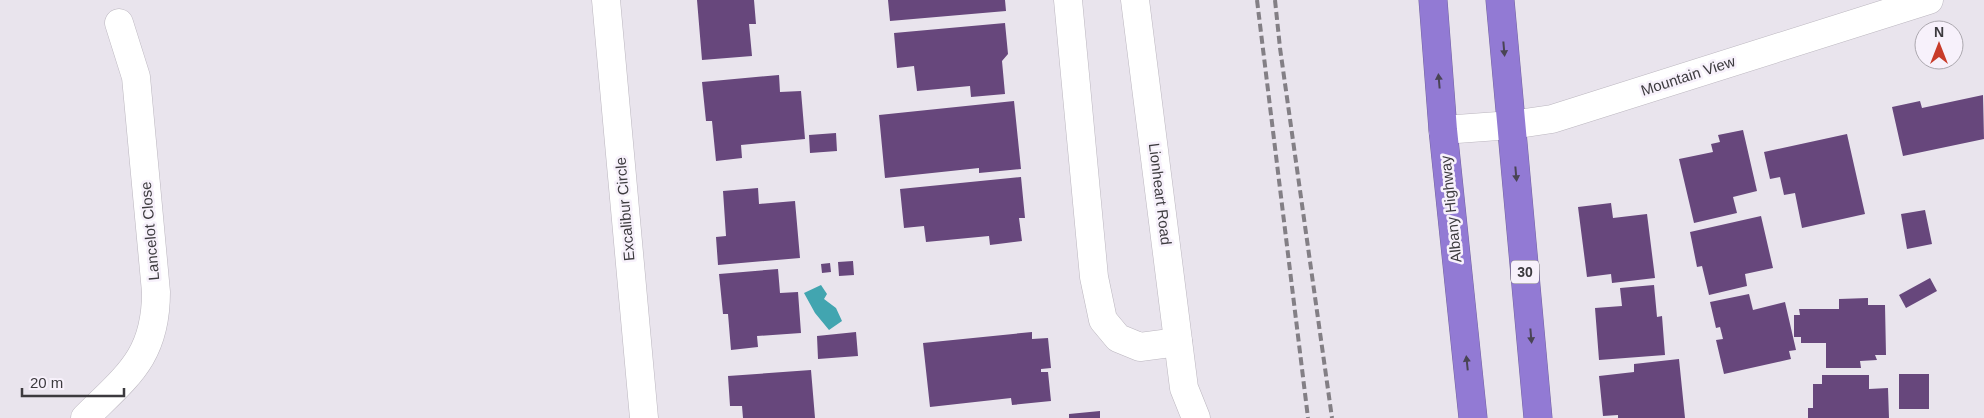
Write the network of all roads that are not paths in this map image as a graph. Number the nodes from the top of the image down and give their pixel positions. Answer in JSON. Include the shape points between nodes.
{"nodes":[{"id":1,"x":606,"y":0,"type":"edge"},
{"id":2,"x":1068,"y":0,"type":"edge"},
{"id":3,"x":1136,"y":0,"type":"edge"},
{"id":4,"x":1432,"y":0,"type":"edge"},
{"id":5,"x":1500,"y":0,"type":"edge"},
{"id":6,"x":1930,"y":0,"type":"edge"},
{"id":7,"x":119,"y":22,"type":"dead end"},
{"id":8,"x":1512,"y":126,"type":"junction"},
{"id":9,"x":1443,"y":130,"type":"junction"},
{"id":10,"x":1178,"y":342,"type":"junction"},
{"id":11,"x":1184,"y":388,"type":"junction"},
{"id":12,"x":85,"y":418,"type":"edge"},
{"id":13,"x":644,"y":418,"type":"edge"},
{"id":14,"x":1180,"y":418,"type":"edge"},
{"id":15,"x":1196,"y":418,"type":"edge"},
{"id":16,"x":1473,"y":418,"type":"edge"},
{"id":17,"x":1538,"y":418,"type":"edge"}],
"edges":[{"from":1,"to":13,"type":"street","name":"Excalibur Circle"},
{"from":2,"to":10,"type":"street","via":[[1094,277],[1102,320],[1118,338],[1140,347]]},
{"from":3,"to":10,"type":"street","name":"Lionheart Road"},
{"from":9,"to":4,"type":"highway","name":"Albany Highway","one_way":true},
{"from":5,"to":8,"type":"highway","number":"30","one_way":true},
{"from":6,"to":8,"type":"street","name":"Mountain View","via":[[1552,119]]},
{"from":7,"to":12,"type":"street","name":"Lancelot Close","via":[[136,77],[156,309],[150,340],[134,369]]},
{"from":8,"to":9,"type":"street","name":"Mountain View"},
{"from":8,"to":17,"type":"highway","number":"30","one_way":true},
{"from":16,"to":9,"type":"highway","name":"Albany Highway","one_way":true},
{"from":10,"to":11,"type":"street","name":"Lionheart Road"},
{"from":11,"to":14,"type":"street","name":"Lionheart Road"},
{"from":11,"to":15,"type":"street","name":"Lionheart Road"}]}
